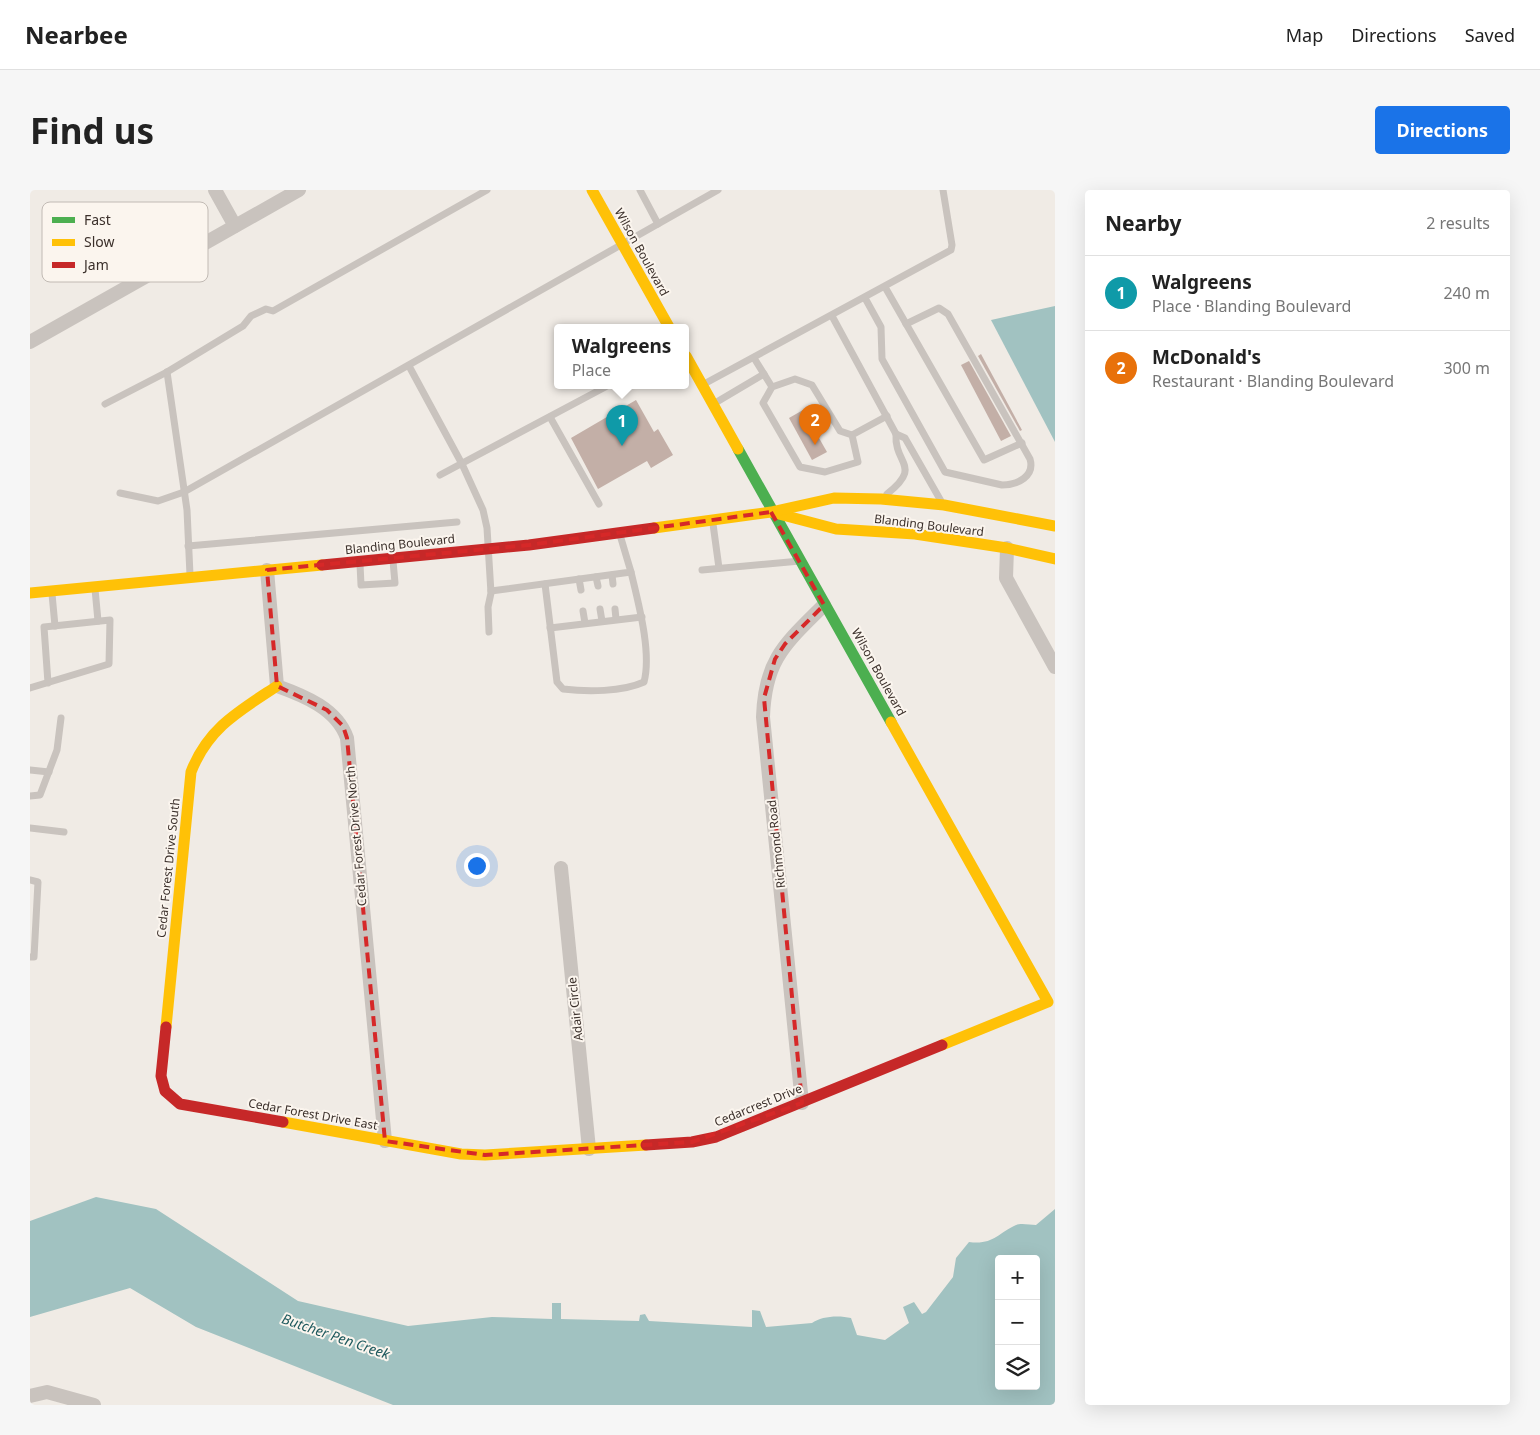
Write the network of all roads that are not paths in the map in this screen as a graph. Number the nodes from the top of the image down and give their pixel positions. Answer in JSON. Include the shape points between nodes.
{"nodes":[{"id":1,"x":215,"y":190,"type":"edge"},
{"id":2,"x":299,"y":190,"type":"edge"},
{"id":3,"x":487,"y":190,"type":"edge"},
{"id":4,"x":592,"y":190,"type":"edge"},
{"id":5,"x":640,"y":190,"type":"edge"},
{"id":6,"x":718,"y":190,"type":"edge"},
{"id":7,"x":943,"y":190,"type":"edge"},
{"id":8,"x":658,"y":224,"type":"junction"},
{"id":9,"x":235,"y":226,"type":"junction"},
{"id":10,"x":208,"y":241,"type":"edge"},
{"id":11,"x":622,"y":244,"type":"junction"},
{"id":12,"x":136,"y":282,"type":"edge"},
{"id":13,"x":884,"y":287,"type":"junction"},
{"id":14,"x":865,"y":298,"type":"junction"},
{"id":15,"x":832,"y":316,"type":"junction"},
{"id":16,"x":667,"y":324,"type":"edge"},
{"id":17,"x":906,"y":324,"type":"junction"},
{"id":18,"x":30,"y":342,"type":"edge"},
{"id":19,"x":754,"y":358,"type":"junction"},
{"id":20,"x":689,"y":361,"type":"edge"},
{"id":21,"x":409,"y":366,"type":"junction"},
{"id":22,"x":167,"y":372,"type":"junction"},
{"id":23,"x":764,"y":374,"type":"junction"},
{"id":24,"x":702,"y":385,"type":"junction"},
{"id":25,"x":772,"y":387,"type":"junction"},
{"id":26,"x":602,"y":389,"type":"edge"},
{"id":27,"x":105,"y":404,"type":"dead end"},
{"id":28,"x":713,"y":405,"type":"junction"},
{"id":29,"x":887,"y":416,"type":"junction"},
{"id":30,"x":550,"y":417,"type":"junction"},
{"id":31,"x":896,"y":434,"type":"junction"},
{"id":32,"x":852,"y":435,"type":"junction"},
{"id":33,"x":1022,"y":443,"type":"junction"},
{"id":34,"x":462,"y":464,"type":"junction"},
{"id":35,"x":440,"y":475,"type":"dead end"},
{"id":36,"x":184,"y":492,"type":"junction"},
{"id":37,"x":120,"y":493,"type":"dead end"},
{"id":38,"x":881,"y":500,"type":"junction"},
{"id":39,"x":600,"y":504,"type":"dead end"},
{"id":40,"x":944,"y":505,"type":"junction"},
{"id":41,"x":772,"y":512,"type":"junction"},
{"id":42,"x":713,"y":521,"type":"junction"},
{"id":43,"x":457,"y":522,"type":"dead end"},
{"id":44,"x":1055,"y":526,"type":"edge"},
{"id":45,"x":620,"y":534,"type":"junction"},
{"id":46,"x":188,"y":546,"type":"junction"},
{"id":47,"x":1007,"y":548,"type":"junction"},
{"id":48,"x":489,"y":549,"type":"junction"},
{"id":49,"x":392,"y":558,"type":"junction"},
{"id":50,"x":1055,"y":559,"type":"edge"},
{"id":51,"x":360,"y":561,"type":"junction"},
{"id":52,"x":800,"y":562,"type":"junction"},
{"id":53,"x":719,"y":568,"type":"junction"},
{"id":54,"x":267,"y":570,"type":"junction"},
{"id":55,"x":702,"y":570,"type":"dead end"},
{"id":56,"x":631,"y":572,"type":"junction"},
{"id":57,"x":612,"y":575,"type":"junction"},
{"id":58,"x":596,"y":577,"type":"junction"},
{"id":59,"x":190,"y":578,"type":"junction"},
{"id":60,"x":579,"y":579,"type":"junction"},
{"id":61,"x":545,"y":584,"type":"junction"},
{"id":62,"x":613,"y":584,"type":"dead end"},
{"id":63,"x":598,"y":586,"type":"dead end"},
{"id":64,"x":94,"y":587,"type":"junction"},
{"id":65,"x":52,"y":590,"type":"junction"},
{"id":66,"x":581,"y":590,"type":"dead end"},
{"id":67,"x":491,"y":591,"type":"junction"},
{"id":68,"x":30,"y":593,"type":"edge"},
{"id":69,"x":824,"y":606,"type":"junction"},
{"id":70,"x":600,"y":609,"type":"dead end"},
{"id":71,"x":615,"y":609,"type":"dead end"},
{"id":72,"x":583,"y":610,"type":"dead end"},
{"id":73,"x":642,"y":617,"type":"junction"},
{"id":74,"x":616,"y":620,"type":"junction"},
{"id":75,"x":98,"y":621,"type":"junction"},
{"id":76,"x":602,"y":621,"type":"junction"},
{"id":77,"x":585,"y":623,"type":"junction"},
{"id":78,"x":56,"y":626,"type":"junction"},
{"id":79,"x":550,"y":628,"type":"junction"},
{"id":80,"x":489,"y":632,"type":"dead end"},
{"id":81,"x":1055,"y":667,"type":"edge"},
{"id":82,"x":48,"y":683,"type":"junction"},
{"id":83,"x":277,"y":686,"type":"junction"},
{"id":84,"x":30,"y":688,"type":"edge"},
{"id":85,"x":61,"y":718,"type":"dead end"},
{"id":86,"x":30,"y":770,"type":"edge"},
{"id":87,"x":49,"y":772,"type":"junction"},
{"id":88,"x":30,"y":796,"type":"edge"},
{"id":89,"x":30,"y":828,"type":"edge"},
{"id":90,"x":64,"y":832,"type":"dead end"},
{"id":91,"x":561,"y":868,"type":"dead end"},
{"id":92,"x":30,"y":880,"type":"edge"},
{"id":93,"x":30,"y":957,"type":"edge"},
{"id":94,"x":1048,"y":1002,"type":"joint"},
{"id":95,"x":166,"y":1091,"type":"joint"},
{"id":96,"x":802,"y":1103,"type":"junction"},
{"id":97,"x":385,"y":1140,"type":"junction"},
{"id":98,"x":588,"y":1149,"type":"junction"},
{"id":99,"x":461,"y":1154,"type":"joint"},
{"id":100,"x":30,"y":1396,"type":"edge"},
{"id":101,"x":94,"y":1405,"type":"edge"}],
"edges":[{"from":1,"to":9,"type":"street"},
{"from":2,"to":9,"type":"street"},
{"from":3,"to":22,"type":"lane","via":[[273,311],[266,309],[251,316],[243,326]]},
{"from":4,"to":11,"type":"street","name":"Wilson Boulevard"},
{"from":5,"to":8,"type":"lane"},
{"from":6,"to":8,"type":"lane"},
{"from":7,"to":13,"type":"lane","via":[[952,249]]},
{"from":8,"to":11,"type":"lane"},
{"from":9,"to":10,"type":"street"},
{"from":11,"to":16,"type":"street","name":"Wilson Boulevard"},
{"from":11,"to":21,"type":"lane"},
{"from":12,"to":18,"type":"street"},
{"from":13,"to":14,"type":"lane"},
{"from":13,"to":17,"type":"lane"},
{"from":14,"to":15,"type":"lane"},
{"from":14,"to":33,"type":"lane","via":[[881,327],[882,359],[945,472],[1009,485],[1030,473],[1032,466]]},
{"from":15,"to":19,"type":"lane"},
{"from":15,"to":29,"type":"lane"},
{"from":17,"to":33,"type":"lane","via":[[939,308],[948,314]]},
{"from":17,"to":33,"type":"lane","via":[[984,460]]},
{"from":19,"to":23,"type":"lane"},
{"from":19,"to":24,"type":"lane"},
{"from":20,"to":24,"type":"street","name":"Wilson Boulevard"},
{"from":21,"to":34,"type":"lane"},
{"from":21,"to":36,"type":"lane"},
{"from":22,"to":27,"type":"lane"},
{"from":22,"to":36,"type":"lane"},
{"from":23,"to":25,"type":"lane"},
{"from":23,"to":28,"type":"lane"},
{"from":24,"to":28,"type":"street","name":"Wilson Boulevard"},
{"from":25,"to":32,"type":"lane","via":[[795,379],[812,385],[840,431]]},
{"from":25,"to":32,"type":"lane","via":[[763,403],[800,467],[824,472],[858,462]]},
{"from":26,"to":30,"type":"lane"},
{"from":28,"to":41,"type":"street","name":"Wilson Boulevard"},
{"from":29,"to":31,"type":"lane"},
{"from":29,"to":32,"type":"lane"},
{"from":30,"to":34,"type":"lane"},
{"from":30,"to":39,"type":"lane"},
{"from":31,"to":38,"type":"lane","via":[[896,444],[906,468],[904,477]]},
{"from":31,"to":40,"type":"lane","via":[[905,438]]},
{"from":34,"to":35,"type":"lane"},
{"from":34,"to":48,"type":"lane","via":[[483,510]]},
{"from":36,"to":37,"type":"lane","via":[[158,501]]},
{"from":36,"to":46,"type":"lane"},
{"from":38,"to":40,"type":"street","name":"Blanding Boulevard"},
{"from":38,"to":41,"type":"street","name":"Blanding Boulevard","via":[[834,498]]},
{"from":40,"to":44,"type":"street","name":"Blanding Boulevard"},
{"from":41,"to":42,"type":"street","name":"Blanding Boulevard"},
{"from":41,"to":47,"type":"street","name":"Blanding Boulevard","via":[[836,529],[915,534]]},
{"from":41,"to":52,"type":"street","name":"Wilson Boulevard"},
{"from":42,"to":45,"type":"street","name":"Blanding Boulevard"},
{"from":42,"to":53,"type":"lane"},
{"from":43,"to":46,"type":"lane"},
{"from":45,"to":48,"type":"street","name":"Blanding Boulevard"},
{"from":45,"to":56,"type":"lane"},
{"from":46,"to":59,"type":"lane"},
{"from":47,"to":50,"type":"street","name":"Blanding Boulevard"},
{"from":47,"to":81,"type":"street","via":[[1006,578]]},
{"from":48,"to":49,"type":"street","name":"Blanding Boulevard"},
{"from":48,"to":67,"type":"lane"},
{"from":49,"to":51,"type":"street","name":"Blanding Boulevard"},
{"from":49,"to":51,"type":"lane","via":[[395,582],[361,585]]},
{"from":51,"to":54,"type":"street","name":"Blanding Boulevard"},
{"from":52,"to":53,"type":"lane"},
{"from":52,"to":69,"type":"street","name":"Wilson Boulevard"},
{"from":53,"to":55,"type":"lane"},
{"from":54,"to":59,"type":"street","name":"Blanding Boulevard"},
{"from":54,"to":83,"type":"street"},
{"from":56,"to":57,"type":"lane"},
{"from":56,"to":73,"type":"lane"},
{"from":57,"to":58,"type":"lane"},
{"from":57,"to":62,"type":"lane"},
{"from":58,"to":60,"type":"lane"},
{"from":58,"to":63,"type":"lane"},
{"from":59,"to":64,"type":"street","name":"Blanding Boulevard"},
{"from":60,"to":61,"type":"lane"},
{"from":60,"to":66,"type":"lane"},
{"from":61,"to":67,"type":"lane"},
{"from":61,"to":79,"type":"lane"},
{"from":64,"to":65,"type":"street","name":"Blanding Boulevard"},
{"from":64,"to":75,"type":"lane"},
{"from":65,"to":68,"type":"street","name":"Blanding Boulevard"},
{"from":65,"to":78,"type":"lane"},
{"from":67,"to":80,"type":"lane"},
{"from":69,"to":94,"type":"street","name":"Wilson Boulevard"},
{"from":69,"to":96,"type":"street","name":"Richmond Road","via":[[785,644],[775,659],[767,680],[763,717]]},
{"from":70,"to":76,"type":"lane"},
{"from":71,"to":74,"type":"lane"},
{"from":72,"to":77,"type":"lane"},
{"from":73,"to":74,"type":"lane"},
{"from":73,"to":79,"type":"lane","via":[[647,671],[644,682],[633,687],[563,689],[557,682]]},
{"from":74,"to":76,"type":"lane"},
{"from":75,"to":78,"type":"lane"},
{"from":75,"to":82,"type":"lane","via":[[110,620],[109,664]]},
{"from":76,"to":77,"type":"lane"},
{"from":77,"to":79,"type":"lane"},
{"from":78,"to":82,"type":"lane","via":[[44,627]]},
{"from":82,"to":84,"type":"lane"},
{"from":83,"to":95,"type":"street","name":"Cedar Forest Drive South","via":[[215,728],[195,757],[161,1076]]},
{"from":83,"to":97,"type":"street","name":"Cedar Forest Drive North","via":[[328,710],[343,726],[347,738]]},
{"from":85,"to":87,"type":"lane","via":[[57,750]]},
{"from":86,"to":87,"type":"lane"},
{"from":87,"to":88,"type":"lane","via":[[40,795]]},
{"from":89,"to":90,"type":"lane"},
{"from":91,"to":98,"type":"street","name":"Adair Circle"},
{"from":92,"to":93,"type":"lane","via":[[38,882],[34,957]]},
{"from":94,"to":96,"type":"street","name":"Cedarcrest Drive"},
{"from":95,"to":97,"type":"street","name":"Cedar Forest Drive East","via":[[180,1104]]},
{"from":96,"to":98,"type":"street","name":"Cedarcrest Drive","via":[[716,1137],[692,1142]]},
{"from":97,"to":99,"type":"street","name":"Cedar Forest Drive East"},
{"from":98,"to":99,"type":"street","name":"Cedarcrest Drive"},
{"from":100,"to":101,"type":"street","via":[[47,1392]]}]}
